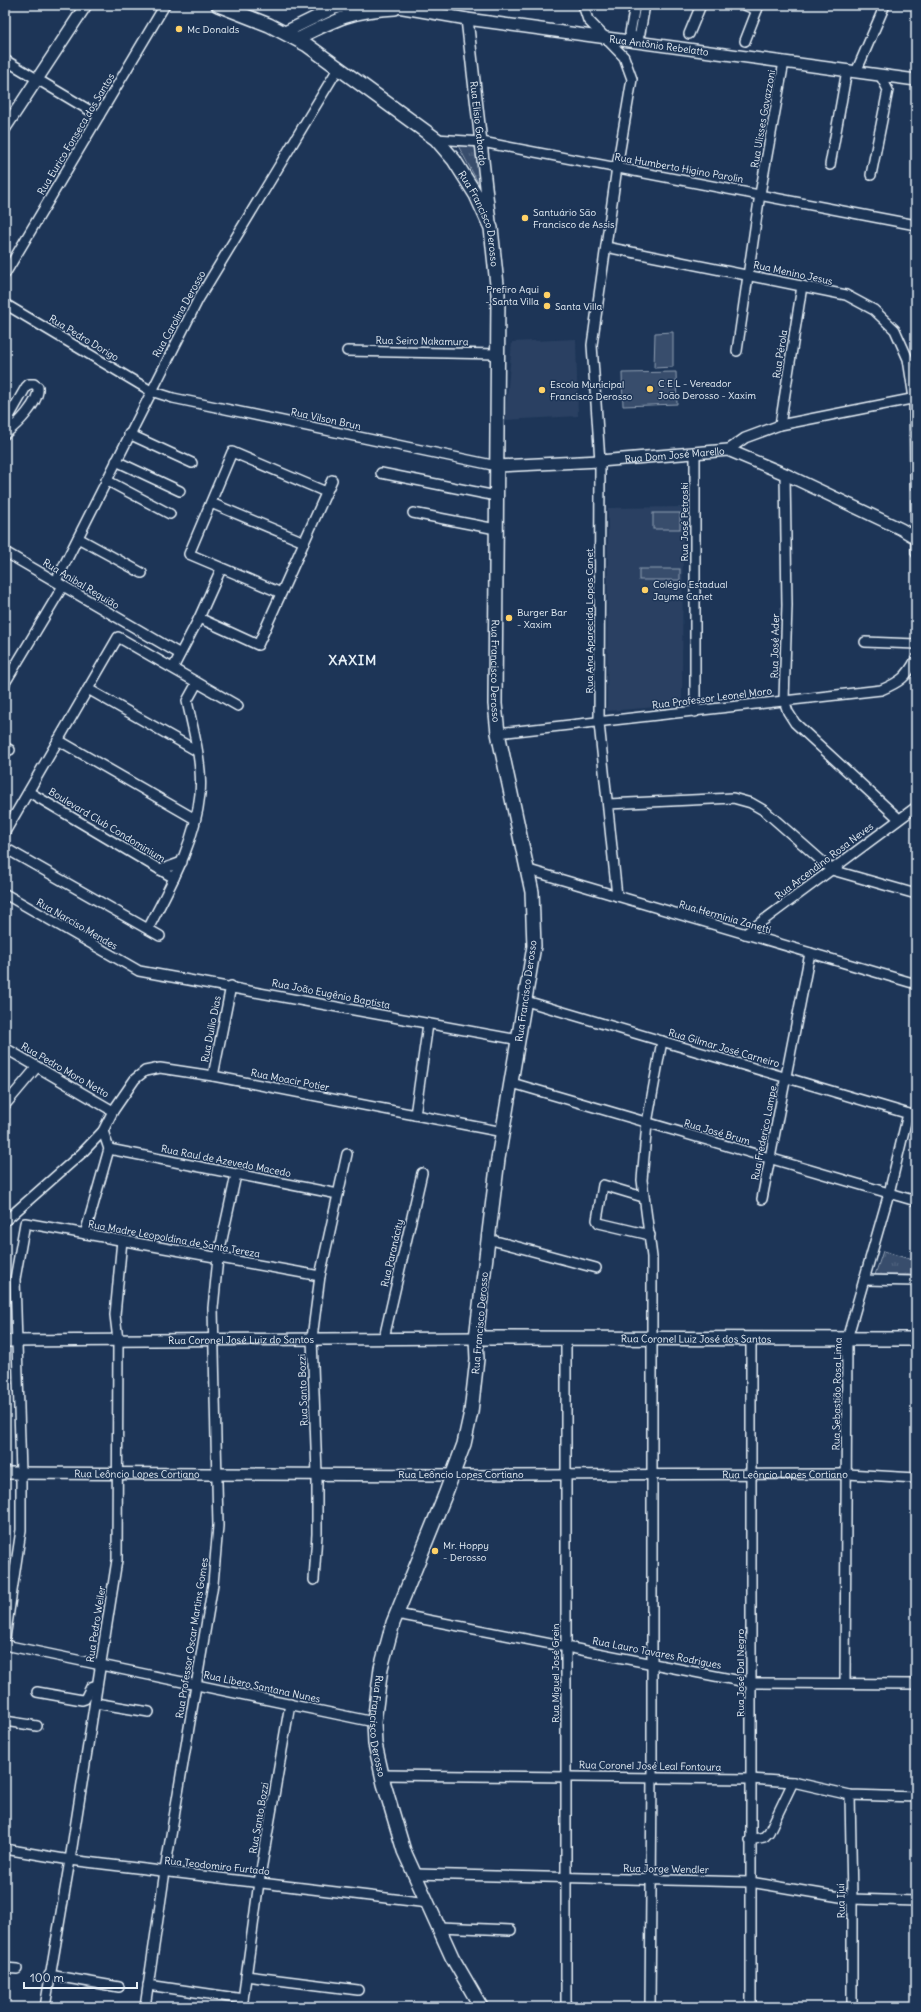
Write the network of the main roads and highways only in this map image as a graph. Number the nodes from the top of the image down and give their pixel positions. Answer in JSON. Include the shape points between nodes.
{"nodes":[{"id":1,"x":218,"y":5,"type":"edge"},
{"id":2,"x":476,"y":1338,"type":"junction"},
{"id":3,"x":916,"y":1339,"type":"edge"},
{"id":4,"x":481,"y":2007,"type":"edge"}],
"edges":[{"from":1,"to":2,"type":"main road","name":"Rua Francisco Derosso","via":[[297,39],[436,139],[454,160],[473,190],[491,228],[498,294],[495,704],[498,733],[533,898],[534,946],[503,1132]]},
{"from":2,"to":3,"type":"main road","name":"Rua Coronel Luiz José dos Santos"},
{"from":2,"to":4,"type":"main road","name":"Rua Francisco Derosso","via":[[471,1412],[464,1444],[454,1475],[397,1614],[381,1668],[374,1722],[375,1744],[404,1851],[457,1967]]}]}
